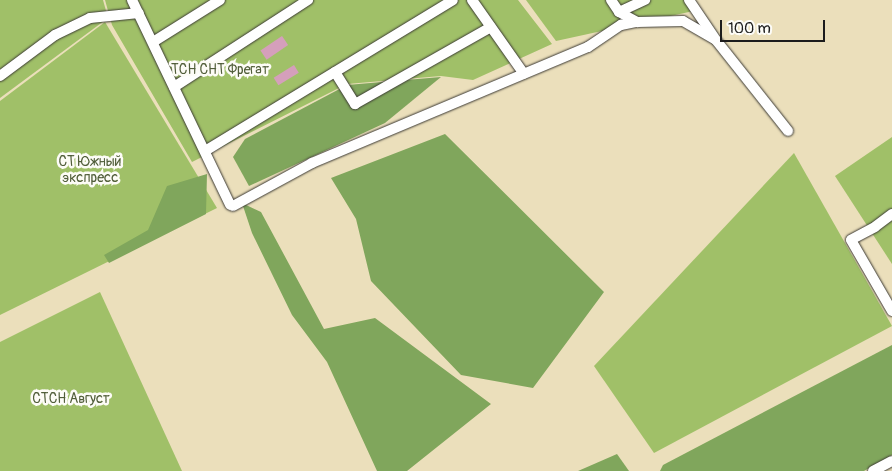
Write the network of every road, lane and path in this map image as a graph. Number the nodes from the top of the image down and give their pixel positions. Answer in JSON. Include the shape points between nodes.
{"nodes":[{"id":1,"x":132,"y":0,"type":"edge"},
{"id":2,"x":220,"y":0,"type":"edge"},
{"id":3,"x":308,"y":0,"type":"edge"},
{"id":4,"x":453,"y":0,"type":"edge"},
{"id":5,"x":472,"y":0,"type":"edge"},
{"id":6,"x":611,"y":0,"type":"edge"},
{"id":7,"x":645,"y":0,"type":"edge"},
{"id":8,"x":688,"y":0,"type":"edge"},
{"id":9,"x":620,"y":12,"type":"junction"},
{"id":10,"x":139,"y":13,"type":"junction"},
{"id":11,"x":637,"y":22,"type":"junction"},
{"id":12,"x":491,"y":27,"type":"junction"},
{"id":13,"x":716,"y":40,"type":"junction"},
{"id":14,"x":153,"y":42,"type":"junction"},
{"id":15,"x":334,"y":72,"type":"junction"},
{"id":16,"x":524,"y":74,"type":"junction"},
{"id":17,"x":0,"y":76,"type":"edge"},
{"id":18,"x":174,"y":86,"type":"junction"},
{"id":19,"x":788,"y":131,"type":"dead end"},
{"id":20,"x":205,"y":151,"type":"junction"},
{"id":21,"x":892,"y":214,"type":"edge"},
{"id":22,"x":892,"y":311,"type":"edge"},
{"id":23,"x":892,"y":461,"type":"edge"},
{"id":24,"x":873,"y":471,"type":"edge"}],
"edges":[{"from":1,"to":10,"type":"street"},
{"from":2,"to":14,"type":"street"},
{"from":3,"to":18,"type":"street"},
{"from":4,"to":15,"type":"street"},
{"from":5,"to":12,"type":"street"},
{"from":6,"to":9,"type":"street"},
{"from":7,"to":9,"type":"street"},
{"from":8,"to":13,"type":"street"},
{"from":9,"to":11,"type":"street"},
{"from":10,"to":14,"type":"street"},
{"from":10,"to":17,"type":"street","via":[[90,18],[55,35]]},
{"from":11,"to":13,"type":"street","via":[[682,21]]},
{"from":11,"to":16,"type":"street","via":[[621,25],[588,47]]},
{"from":12,"to":15,"type":"street","via":[[355,104]]},
{"from":12,"to":16,"type":"street"},
{"from":13,"to":19,"type":"street"},
{"from":14,"to":18,"type":"street"},
{"from":15,"to":20,"type":"street"},
{"from":16,"to":20,"type":"street","via":[[312,163],[232,205]]},
{"from":18,"to":20,"type":"street"},
{"from":21,"to":22,"type":"street","via":[[851,240]]},
{"from":23,"to":24,"type":"street"}]}
